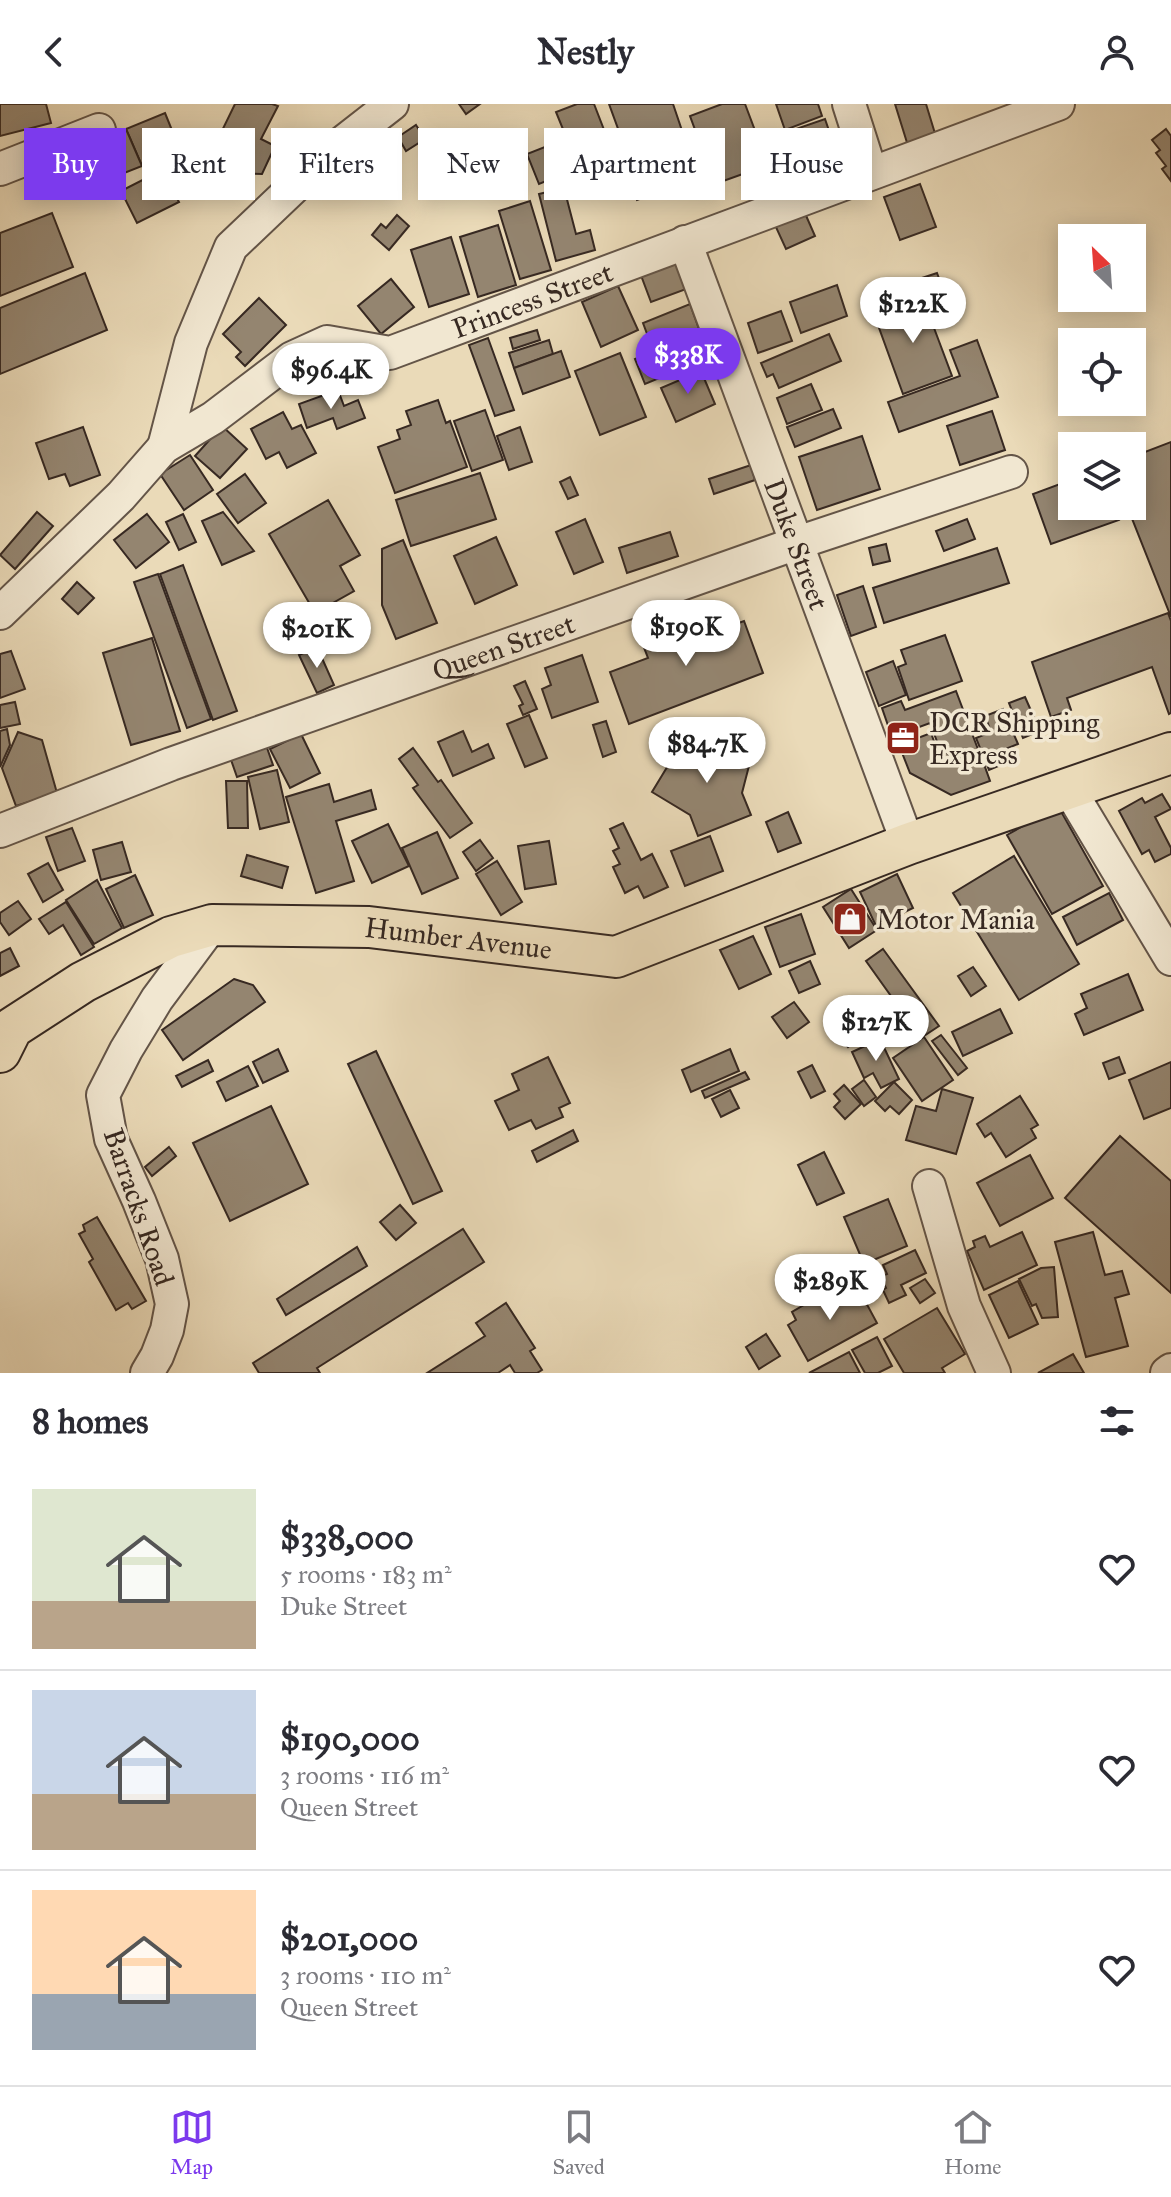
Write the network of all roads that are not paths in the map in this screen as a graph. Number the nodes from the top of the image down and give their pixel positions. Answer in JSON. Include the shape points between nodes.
{"nodes":[{"id":1,"x":392,"y":104,"type":"edge"},
{"id":2,"x":849,"y":104,"type":"edge"},
{"id":3,"x":1058,"y":104,"type":"edge"},
{"id":4,"x":857,"y":128,"type":"edge"},
{"id":5,"x":24,"y":160,"type":"edge"},
{"id":6,"x":0,"y":169,"type":"edge"},
{"id":7,"x":872,"y":173,"type":"edge"},
{"id":8,"x":798,"y":200,"type":"edge"},
{"id":9,"x":685,"y":242,"type":"junction"},
{"id":10,"x":164,"y":447,"type":"junction"},
{"id":11,"x":1011,"y":472,"type":"dead end"},
{"id":12,"x":797,"y":543,"type":"junction"},
{"id":13,"x":0,"y":613,"type":"edge"},
{"id":14,"x":1171,"y":753,"type":"edge"},
{"id":15,"x":1069,"y":789,"type":"junction"},
{"id":16,"x":0,"y":831,"type":"edge"},
{"id":17,"x":908,"y":844,"type":"junction"},
{"id":18,"x":212,"y":925,"type":"junction"},
{"id":19,"x":1171,"y":959,"type":"edge"},
{"id":20,"x":4,"y":1036,"type":"edge"},
{"id":21,"x":929,"y":1186,"type":"dead end"},
{"id":22,"x":147,"y":1373,"type":"edge"},
{"id":23,"x":994,"y":1373,"type":"edge"}],
"edges":[{"from":1,"to":10,"type":"street","name":"Princess Street","via":[[333,150],[231,247],[191,343]]},
{"from":2,"to":4,"type":"street"},
{"from":3,"to":7,"type":"street","name":"Princess Street"},
{"from":5,"to":6,"type":"street"},
{"from":8,"to":9,"type":"street","name":"Princess Street"},
{"from":9,"to":10,"type":"street","name":"Princess Street","via":[[390,353],[327,342],[292,358],[213,418]]},
{"from":9,"to":12,"type":"street","name":"Duke Street"},
{"from":10,"to":13,"type":"street","name":"Princess Street"},
{"from":11,"to":12,"type":"street","name":"Queen Street"},
{"from":12,"to":16,"type":"street","name":"Queen Street","via":[[171,764]]},
{"from":12,"to":17,"type":"street","name":"Duke Street"},
{"from":14,"to":15,"type":"main road","name":"Humber Avenue"},
{"from":15,"to":17,"type":"main road","name":"Humber Avenue"},
{"from":15,"to":19,"type":"street"},
{"from":17,"to":18,"type":"main road","name":"Humber Avenue","via":[[616,957],[369,927]]},
{"from":18,"to":20,"type":"main road","name":"Humber Avenue","via":[[171,937],[83,982]]},
{"from":18,"to":22,"type":"street","name":"Barracks Road","via":[[157,999],[103,1095],[111,1139],[162,1259],[172,1304],[167,1330]]},
{"from":21,"to":23,"type":"street","via":[[964,1306]]}]}
